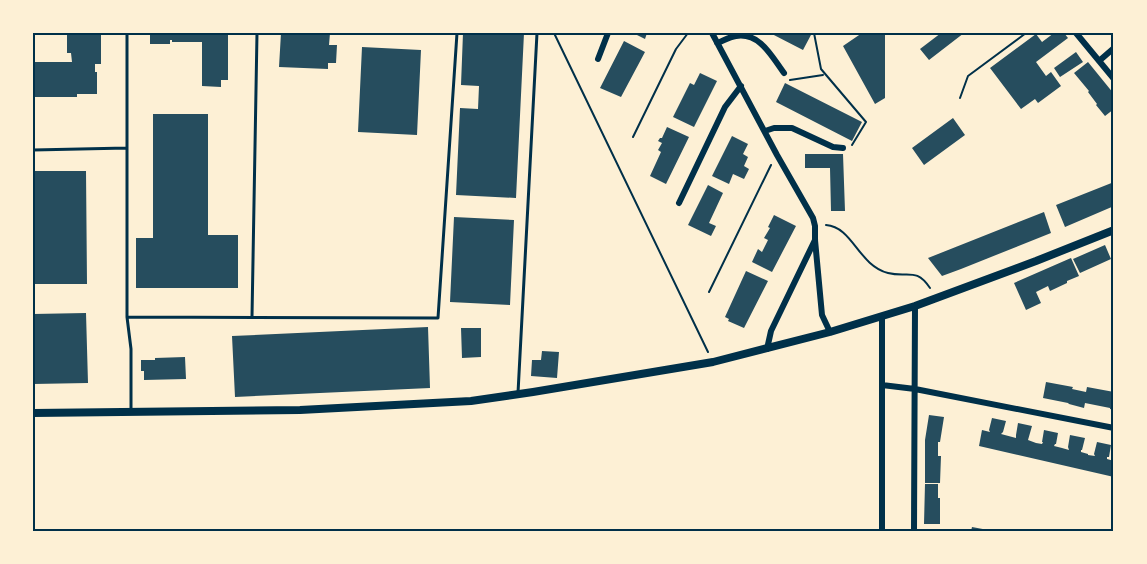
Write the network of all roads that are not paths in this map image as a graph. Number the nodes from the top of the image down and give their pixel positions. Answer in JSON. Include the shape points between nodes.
{"nodes":[{"id":1,"x":127,"y":33,"type":"edge"},
{"id":2,"x":257,"y":33,"type":"edge"},
{"id":3,"x":457,"y":33,"type":"edge"},
{"id":4,"x":537,"y":33,"type":"edge"},
{"id":5,"x":608,"y":33,"type":"edge"},
{"id":6,"x":712,"y":33,"type":"edge"},
{"id":7,"x":1076,"y":33,"type":"edge"},
{"id":8,"x":717,"y":43,"type":"junction"},
{"id":9,"x":1114,"y":48,"type":"edge"},
{"id":10,"x":598,"y":59,"type":"dead end"},
{"id":11,"x":1099,"y":61,"type":"junction"},
{"id":12,"x":784,"y":73,"type":"road end"},
{"id":13,"x":1114,"y":79,"type":"edge"},
{"id":14,"x":741,"y":86,"type":"junction"},
{"id":15,"x":765,"y":131,"type":"junction"},
{"id":16,"x":127,"y":148,"type":"junction"},
{"id":17,"x":843,"y":148,"type":"road end"},
{"id":18,"x":33,"y":150,"type":"edge"},
{"id":19,"x":679,"y":203,"type":"dead end"},
{"id":20,"x":1114,"y":230,"type":"edge"},
{"id":21,"x":815,"y":240,"type":"junction"},
{"id":22,"x":915,"y":306,"type":"junction"},
{"id":23,"x":127,"y":316,"type":"junction"},
{"id":24,"x":882,"y":316,"type":"junction"},
{"id":25,"x":252,"y":317,"type":"junction"},
{"id":26,"x":830,"y":332,"type":"junction"},
{"id":27,"x":767,"y":349,"type":"junction"},
{"id":28,"x":882,"y":384,"type":"junction"},
{"id":29,"x":915,"y":389,"type":"junction"},
{"id":30,"x":518,"y":394,"type":"junction"},
{"id":31,"x":131,"y":412,"type":"junction"},
{"id":32,"x":33,"y":413,"type":"edge"},
{"id":33,"x":1114,"y":428,"type":"edge"},
{"id":34,"x":882,"y":531,"type":"edge"},
{"id":35,"x":914,"y":531,"type":"edge"}],
"edges":[{"from":1,"to":16,"type":"lane"},
{"from":2,"to":25,"type":"lane"},
{"from":3,"to":25,"type":"lane","via":[[438,318]]},
{"from":4,"to":30,"type":"lane"},
{"from":5,"to":10,"type":"street"},
{"from":6,"to":8,"type":"street"},
{"from":7,"to":11,"type":"street"},
{"from":8,"to":12,"type":"street","via":[[733,36],[752,38],[762,43]]},
{"from":8,"to":14,"type":"street"},
{"from":9,"to":11,"type":"street"},
{"from":11,"to":13,"type":"street"},
{"from":14,"to":15,"type":"street"},
{"from":14,"to":19,"type":"street","via":[[725,107]]},
{"from":15,"to":17,"type":"street","via":[[792,128]]},
{"from":15,"to":21,"type":"street","via":[[813,218]]},
{"from":16,"to":18,"type":"lane"},
{"from":16,"to":23,"type":"lane"},
{"from":20,"to":22,"type":"street"},
{"from":21,"to":26,"type":"street","via":[[822,315]]},
{"from":21,"to":27,"type":"street","via":[[771,331]]},
{"from":22,"to":24,"type":"street"},
{"from":22,"to":29,"type":"street"},
{"from":23,"to":25,"type":"lane"},
{"from":23,"to":31,"type":"lane"},
{"from":24,"to":26,"type":"street"},
{"from":24,"to":28,"type":"street"},
{"from":26,"to":27,"type":"street"},
{"from":27,"to":30,"type":"street","via":[[713,362]]},
{"from":28,"to":29,"type":"street"},
{"from":28,"to":34,"type":"street"},
{"from":29,"to":33,"type":"street"},
{"from":29,"to":35,"type":"street"},
{"from":30,"to":31,"type":"street","via":[[471,401],[300,410]]},
{"from":31,"to":32,"type":"street"}]}
